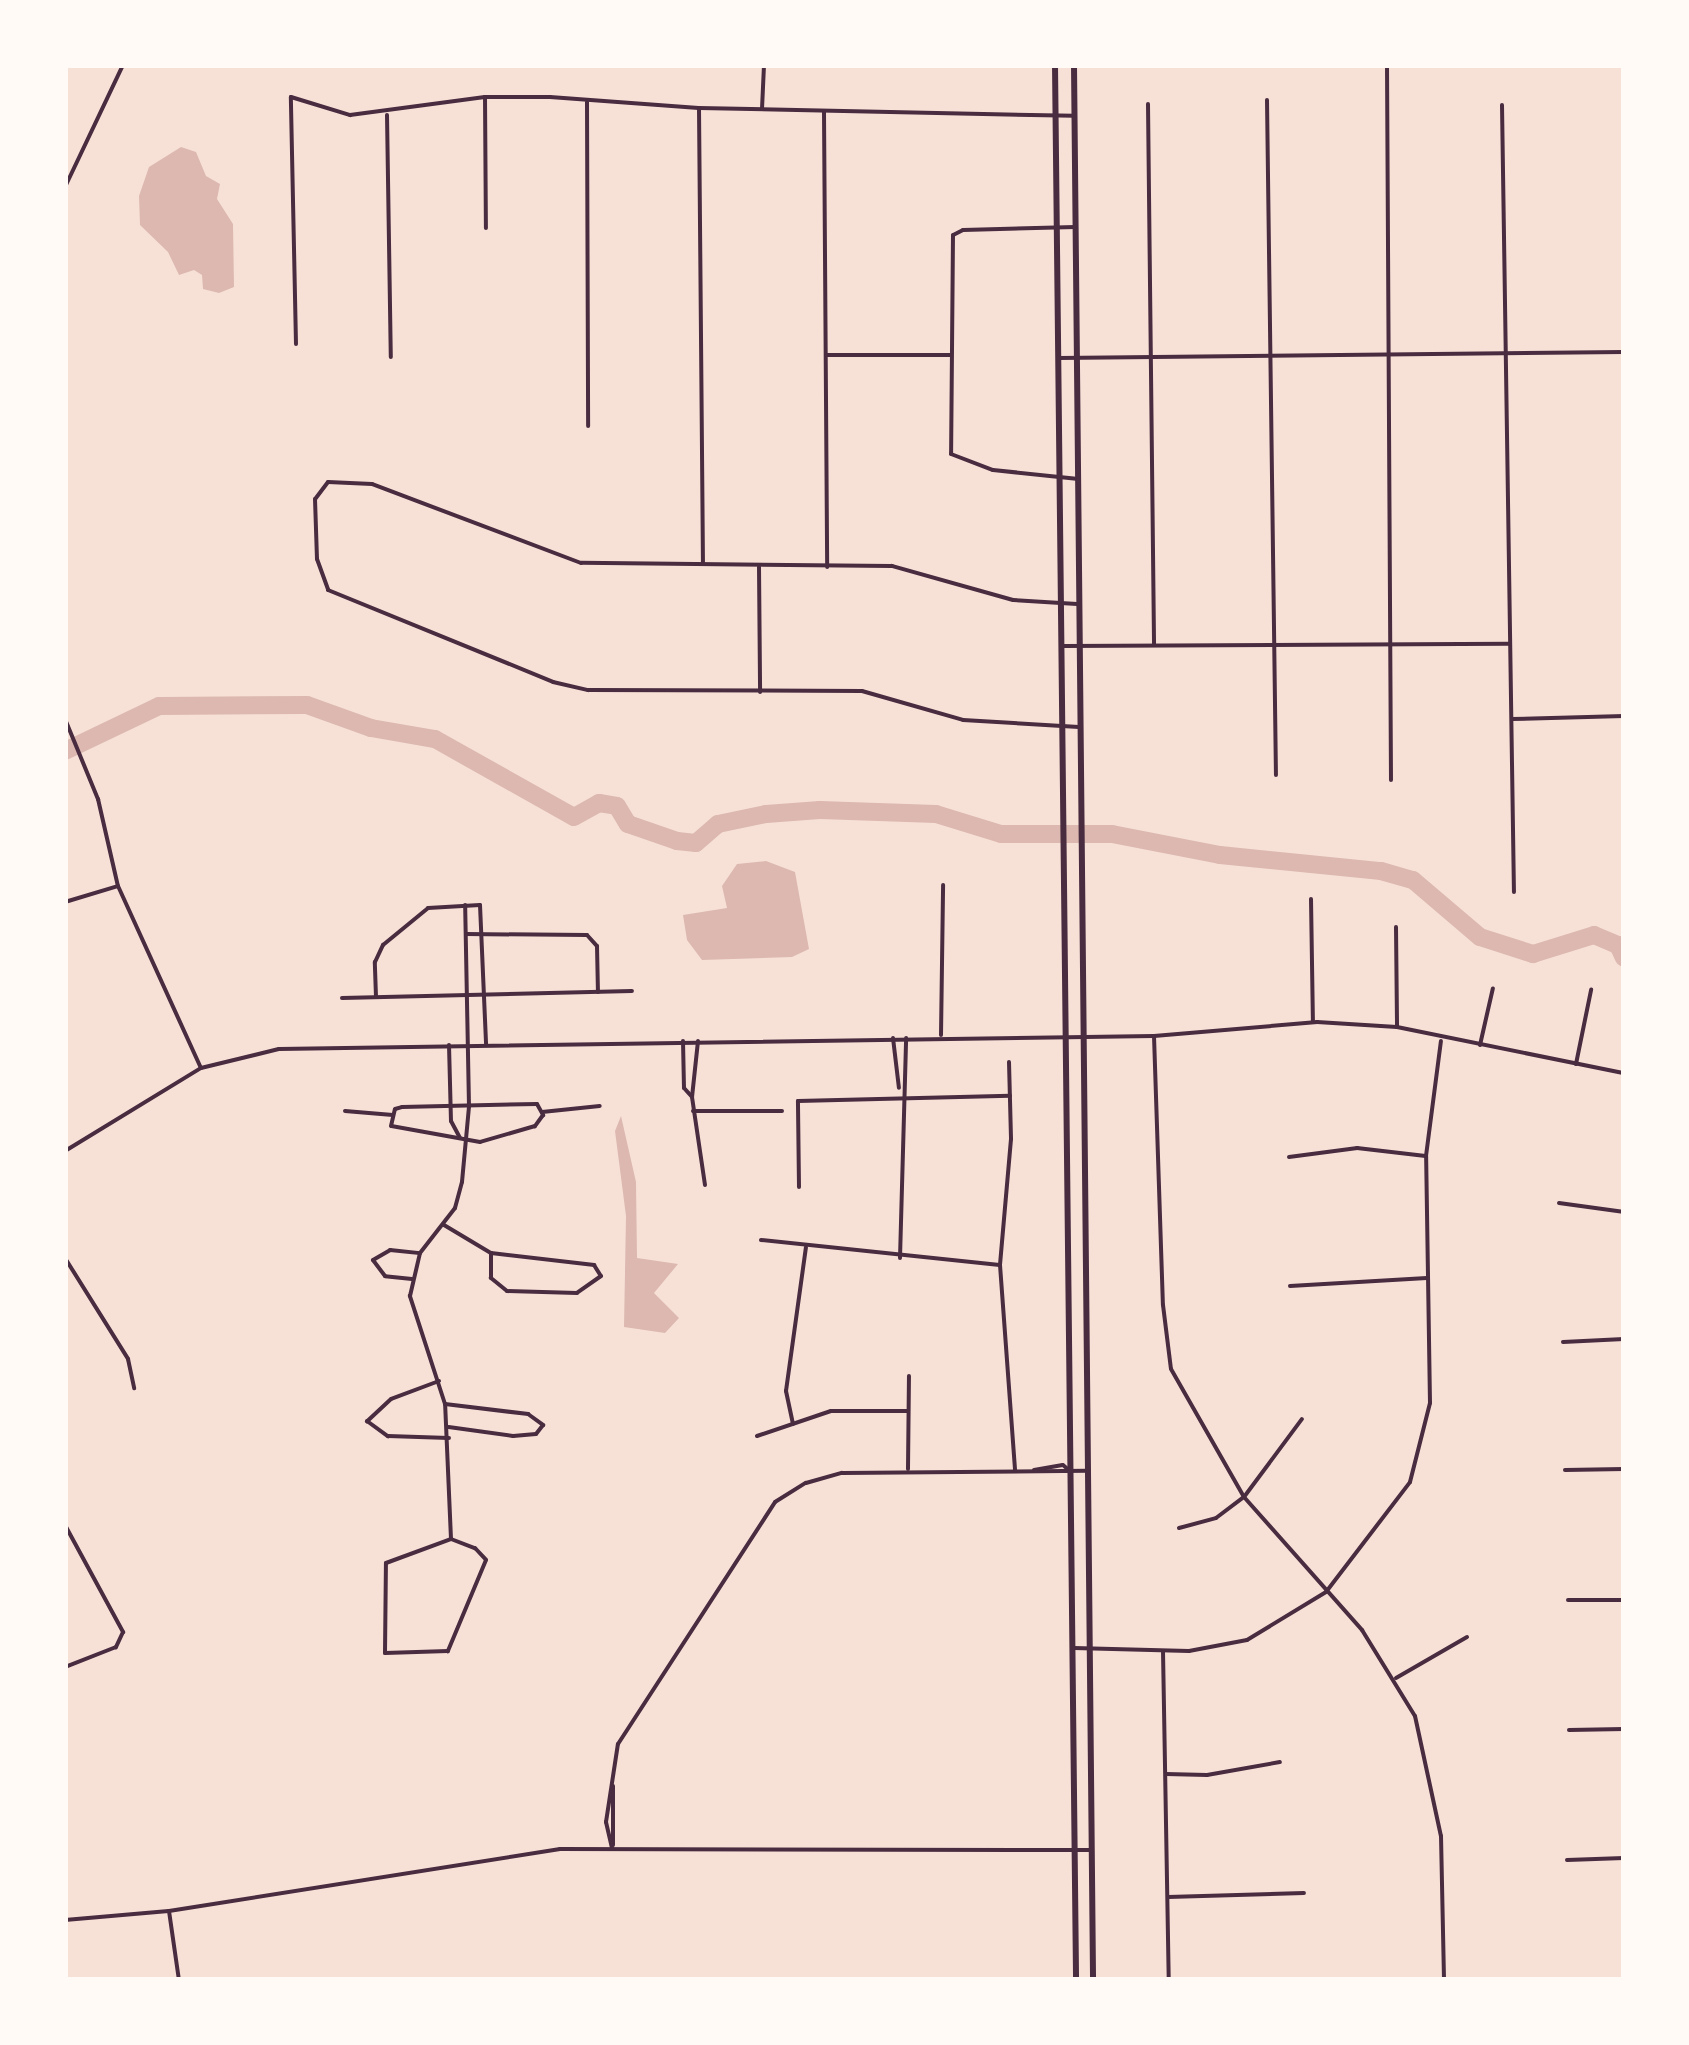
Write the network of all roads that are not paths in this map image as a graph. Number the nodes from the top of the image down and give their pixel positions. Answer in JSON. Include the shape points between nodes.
{"nodes":[{"id":1,"x":123,"y":65,"type":"edge"},
{"id":2,"x":764,"y":65,"type":"edge"},
{"id":3,"x":1055,"y":65,"type":"edge"},
{"id":4,"x":1074,"y":65,"type":"edge"},
{"id":5,"x":1387,"y":65,"type":"edge"},
{"id":6,"x":485,"y":97,"type":"junction"},
{"id":7,"x":1267,"y":100,"type":"dead end"},
{"id":8,"x":587,"y":102,"type":"junction"},
{"id":9,"x":1148,"y":104,"type":"dead end"},
{"id":10,"x":1502,"y":106,"type":"dead end"},
{"id":11,"x":699,"y":108,"type":"junction"},
{"id":12,"x":762,"y":109,"type":"junction"},
{"id":13,"x":824,"y":112,"type":"junction"},
{"id":14,"x":386,"y":115,"type":"junction"},
{"id":15,"x":1055,"y":116,"type":"junction"},
{"id":16,"x":1074,"y":116,"type":"junction"},
{"id":17,"x":65,"y":187,"type":"edge"},
{"id":18,"x":1075,"y":227,"type":"junction"},
{"id":19,"x":486,"y":228,"type":"dead end"},
{"id":20,"x":1059,"y":228,"type":"junction"},
{"id":21,"x":296,"y":344,"type":"dead end"},
{"id":22,"x":1624,"y":352,"type":"edge"},
{"id":23,"x":1508,"y":354,"type":"junction"},
{"id":24,"x":950,"y":355,"type":"junction"},
{"id":25,"x":826,"y":356,"type":"junction"},
{"id":26,"x":1268,"y":356,"type":"junction"},
{"id":27,"x":391,"y":357,"type":"dead end"},
{"id":28,"x":1152,"y":357,"type":"junction"},
{"id":29,"x":1389,"y":357,"type":"junction"},
{"id":30,"x":1059,"y":358,"type":"junction"},
{"id":31,"x":1078,"y":358,"type":"junction"},
{"id":32,"x":588,"y":426,"type":"dead end"},
{"id":33,"x":1060,"y":479,"type":"junction"},
{"id":34,"x":1079,"y":480,"type":"junction"},
{"id":35,"x":703,"y":565,"type":"junction"},
{"id":36,"x":827,"y":566,"type":"junction"},
{"id":37,"x":759,"y":567,"type":"junction"},
{"id":38,"x":1064,"y":604,"type":"junction"},
{"id":39,"x":1081,"y":604,"type":"junction"},
{"id":40,"x":1082,"y":644,"type":"junction"},
{"id":41,"x":1154,"y":644,"type":"junction"},
{"id":42,"x":1270,"y":644,"type":"junction"},
{"id":43,"x":1511,"y":644,"type":"junction"},
{"id":44,"x":1064,"y":646,"type":"junction"},
{"id":45,"x":1390,"y":646,"type":"junction"},
{"id":46,"x":760,"y":692,"type":"junction"},
{"id":47,"x":1624,"y":716,"type":"edge"},
{"id":48,"x":65,"y":719,"type":"edge"},
{"id":49,"x":1512,"y":719,"type":"junction"},
{"id":50,"x":1065,"y":726,"type":"junction"},
{"id":51,"x":1079,"y":727,"type":"junction"},
{"id":52,"x":1276,"y":775,"type":"dead end"},
{"id":53,"x":1391,"y":780,"type":"dead end"},
{"id":54,"x":943,"y":885,"type":"dead end"},
{"id":55,"x":118,"y":886,"type":"junction"},
{"id":56,"x":1514,"y":892,"type":"dead end"},
{"id":57,"x":1311,"y":899,"type":"dead end"},
{"id":58,"x":65,"y":902,"type":"edge"},
{"id":59,"x":465,"y":905,"type":"junction"},
{"id":60,"x":1396,"y":927,"type":"dead end"},
{"id":61,"x":484,"y":933,"type":"junction"},
{"id":62,"x":466,"y":934,"type":"junction"},
{"id":63,"x":1492,"y":988,"type":"dead end"},
{"id":64,"x":1592,"y":990,"type":"dead end"},
{"id":65,"x":632,"y":991,"type":"dead end"},
{"id":66,"x":598,"y":992,"type":"junction"},
{"id":67,"x":484,"y":994,"type":"junction"},
{"id":68,"x":467,"y":995,"type":"junction"},
{"id":69,"x":376,"y":997,"type":"junction"},
{"id":70,"x":342,"y":998,"type":"dead end"},
{"id":71,"x":1313,"y":1022,"type":"junction"},
{"id":72,"x":1396,"y":1027,"type":"junction"},
{"id":73,"x":1084,"y":1035,"type":"junction"},
{"id":74,"x":941,"y":1036,"type":"junction"},
{"id":75,"x":1070,"y":1036,"type":"junction"},
{"id":76,"x":1154,"y":1036,"type":"junction"},
{"id":77,"x":893,"y":1038,"type":"junction"},
{"id":78,"x":906,"y":1038,"type":"junction"},
{"id":79,"x":683,"y":1041,"type":"junction"},
{"id":80,"x":698,"y":1041,"type":"junction"},
{"id":81,"x":1441,"y":1041,"type":"junction"},
{"id":82,"x":486,"y":1044,"type":"junction"},
{"id":83,"x":450,"y":1045,"type":"junction"},
{"id":84,"x":468,"y":1045,"type":"junction"},
{"id":85,"x":1480,"y":1045,"type":"junction"},
{"id":86,"x":1009,"y":1062,"type":"dead end"},
{"id":87,"x":1576,"y":1064,"type":"junction"},
{"id":88,"x":201,"y":1068,"type":"junction"},
{"id":89,"x":1624,"y":1073,"type":"edge"},
{"id":90,"x":1010,"y":1096,"type":"junction"},
{"id":91,"x":692,"y":1097,"type":"junction"},
{"id":92,"x":900,"y":1100,"type":"junction"},
{"id":93,"x":451,"y":1106,"type":"junction"},
{"id":94,"x":469,"y":1106,"type":"junction"},
{"id":95,"x":600,"y":1106,"type":"dead end"},
{"id":96,"x":345,"y":1111,"type":"dead end"},
{"id":97,"x":693,"y":1111,"type":"junction"},
{"id":98,"x":782,"y":1111,"type":"dead end"},
{"id":99,"x":543,"y":1113,"type":"junction"},
{"id":100,"x":393,"y":1115,"type":"junction"},
{"id":101,"x":462,"y":1140,"type":"junction"},
{"id":102,"x":65,"y":1151,"type":"edge"},
{"id":103,"x":1426,"y":1156,"type":"junction"},
{"id":104,"x":1289,"y":1157,"type":"dead end"},
{"id":105,"x":705,"y":1185,"type":"dead end"},
{"id":106,"x":799,"y":1187,"type":"dead end"},
{"id":107,"x":1559,"y":1204,"type":"dead end"},
{"id":108,"x":1624,"y":1212,"type":"edge"},
{"id":109,"x":444,"y":1226,"type":"junction"},
{"id":110,"x":762,"y":1240,"type":"dead end"},
{"id":111,"x":806,"y":1246,"type":"junction"},
{"id":112,"x":420,"y":1253,"type":"junction"},
{"id":113,"x":491,"y":1254,"type":"junction"},
{"id":114,"x":65,"y":1258,"type":"edge"},
{"id":115,"x":900,"y":1258,"type":"junction"},
{"id":116,"x":1000,"y":1265,"type":"junction"},
{"id":117,"x":1428,"y":1278,"type":"junction"},
{"id":118,"x":412,"y":1279,"type":"junction"},
{"id":119,"x":1290,"y":1286,"type":"dead end"},
{"id":120,"x":1624,"y":1339,"type":"edge"},
{"id":121,"x":1563,"y":1342,"type":"dead end"},
{"id":122,"x":909,"y":1376,"type":"dead end"},
{"id":123,"x":439,"y":1380,"type":"junction"},
{"id":124,"x":134,"y":1388,"type":"dead end"},
{"id":125,"x":445,"y":1404,"type":"junction"},
{"id":126,"x":908,"y":1410,"type":"junction"},
{"id":127,"x":1302,"y":1418,"type":"dead end"},
{"id":128,"x":793,"y":1424,"type":"junction"},
{"id":129,"x":448,"y":1427,"type":"junction"},
{"id":130,"x":756,"y":1436,"type":"dead end"},
{"id":131,"x":449,"y":1438,"type":"junction"},
{"id":132,"x":1624,"y":1469,"type":"edge"},
{"id":133,"x":908,"y":1470,"type":"junction"},
{"id":134,"x":1015,"y":1470,"type":"junction"},
{"id":135,"x":1564,"y":1470,"type":"dead end"},
{"id":136,"x":1070,"y":1471,"type":"junction"},
{"id":137,"x":1086,"y":1471,"type":"junction"},
{"id":138,"x":1244,"y":1498,"type":"junction"},
{"id":139,"x":65,"y":1525,"type":"edge"},
{"id":140,"x":1179,"y":1528,"type":"dead end"},
{"id":141,"x":450,"y":1539,"type":"junction"},
{"id":142,"x":1326,"y":1592,"type":"junction"},
{"id":143,"x":1568,"y":1600,"type":"dead end"},
{"id":144,"x":1624,"y":1600,"type":"edge"},
{"id":145,"x":1467,"y":1637,"type":"dead end"},
{"id":146,"x":1074,"y":1648,"type":"junction"},
{"id":147,"x":1090,"y":1648,"type":"junction"},
{"id":148,"x":1164,"y":1652,"type":"junction"},
{"id":149,"x":65,"y":1667,"type":"edge"},
{"id":150,"x":1396,"y":1678,"type":"junction"},
{"id":151,"x":1569,"y":1730,"type":"dead end"},
{"id":152,"x":1624,"y":1730,"type":"edge"},
{"id":153,"x":1280,"y":1762,"type":"dead end"},
{"id":154,"x":1166,"y":1774,"type":"junction"},
{"id":155,"x":612,"y":1781,"type":"junction"},
{"id":156,"x":612,"y":1848,"type":"junction"},
{"id":157,"x":1076,"y":1850,"type":"junction"},
{"id":158,"x":1091,"y":1850,"type":"junction"},
{"id":159,"x":1624,"y":1858,"type":"edge"},
{"id":160,"x":1567,"y":1860,"type":"dead end"},
{"id":161,"x":1304,"y":1893,"type":"dead end"},
{"id":162,"x":1168,"y":1897,"type":"junction"},
{"id":163,"x":169,"y":1912,"type":"junction"},
{"id":164,"x":65,"y":1920,"type":"edge"},
{"id":165,"x":179,"y":1980,"type":"edge"},
{"id":166,"x":1076,"y":1980,"type":"edge"},
{"id":167,"x":1093,"y":1980,"type":"edge"},
{"id":168,"x":1169,"y":1980,"type":"edge"},
{"id":169,"x":1444,"y":1980,"type":"edge"}],
"edges":[{"from":1,"to":17,"type":"street"},
{"from":2,"to":12,"type":"street"},
{"from":3,"to":15,"type":"main road"},
{"from":4,"to":16,"type":"main road"},
{"from":5,"to":29,"type":"street"},
{"from":6,"to":8,"type":"street"},
{"from":6,"to":14,"type":"street"},
{"from":6,"to":19,"type":"street"},
{"from":7,"to":26,"type":"street"},
{"from":8,"to":11,"type":"street"},
{"from":8,"to":32,"type":"street"},
{"from":9,"to":28,"type":"street"},
{"from":10,"to":23,"type":"street"},
{"from":11,"to":12,"type":"street"},
{"from":11,"to":35,"type":"street"},
{"from":12,"to":13,"type":"street"},
{"from":13,"to":15,"type":"street"},
{"from":13,"to":25,"type":"street"},
{"from":14,"to":21,"type":"street","via":[[350,116],[291,97]]},
{"from":14,"to":27,"type":"street"},
{"from":15,"to":16,"type":"street"},
{"from":15,"to":20,"type":"main road"},
{"from":16,"to":18,"type":"main road"},
{"from":18,"to":20,"type":"street"},
{"from":18,"to":31,"type":"main road"},
{"from":20,"to":24,"type":"street","via":[[963,230],[953,236]]},
{"from":20,"to":30,"type":"main road"},
{"from":22,"to":23,"type":"street"},
{"from":23,"to":29,"type":"street"},
{"from":23,"to":43,"type":"street"},
{"from":24,"to":25,"type":"street"},
{"from":24,"to":33,"type":"street","via":[[951,454],[992,470]]},
{"from":25,"to":36,"type":"street"},
{"from":26,"to":28,"type":"street"},
{"from":26,"to":29,"type":"street"},
{"from":26,"to":42,"type":"street"},
{"from":28,"to":31,"type":"street"},
{"from":28,"to":41,"type":"street"},
{"from":29,"to":45,"type":"street"},
{"from":30,"to":31,"type":"street"},
{"from":30,"to":33,"type":"main road"},
{"from":31,"to":34,"type":"main road"},
{"from":33,"to":34,"type":"street"},
{"from":33,"to":38,"type":"main road"},
{"from":34,"to":39,"type":"main road"},
{"from":35,"to":37,"type":"street"},
{"from":35,"to":46,"type":"street","via":[[581,563],[372,484],[325,484],[315,499],[319,571],[339,598],[588,690]]},
{"from":36,"to":37,"type":"street"},
{"from":36,"to":38,"type":"street","via":[[892,566],[1013,600]]},
{"from":37,"to":46,"type":"street"},
{"from":38,"to":39,"type":"street"},
{"from":38,"to":44,"type":"main road"},
{"from":39,"to":40,"type":"main road"},
{"from":40,"to":41,"type":"street"},
{"from":40,"to":44,"type":"street"},
{"from":40,"to":51,"type":"main road"},
{"from":41,"to":42,"type":"street"},
{"from":42,"to":45,"type":"street"},
{"from":42,"to":52,"type":"street"},
{"from":43,"to":45,"type":"street"},
{"from":43,"to":49,"type":"street"},
{"from":44,"to":50,"type":"main road"},
{"from":45,"to":53,"type":"street"},
{"from":46,"to":50,"type":"street","via":[[885,692],[963,720]]},
{"from":47,"to":49,"type":"street"},
{"from":48,"to":55,"type":"street","via":[[90,778]]},
{"from":49,"to":56,"type":"street"},
{"from":50,"to":51,"type":"street"},
{"from":50,"to":75,"type":"main road"},
{"from":51,"to":73,"type":"main road"},
{"from":54,"to":74,"type":"street"},
{"from":55,"to":58,"type":"street"},
{"from":55,"to":88,"type":"street"},
{"from":57,"to":71,"type":"street"},
{"from":59,"to":61,"type":"street","via":[[483,909]]},
{"from":59,"to":62,"type":"street"},
{"from":59,"to":69,"type":"street","via":[[428,908],[383,945]]},
{"from":60,"to":72,"type":"street"},
{"from":61,"to":62,"type":"street"},
{"from":61,"to":66,"type":"street","via":[[587,935],[597,946]]},
{"from":61,"to":67,"type":"street"},
{"from":62,"to":68,"type":"street"},
{"from":63,"to":85,"type":"street"},
{"from":64,"to":87,"type":"street"},
{"from":65,"to":66,"type":"street"},
{"from":66,"to":67,"type":"street"},
{"from":67,"to":68,"type":"street"},
{"from":67,"to":82,"type":"street"},
{"from":68,"to":69,"type":"street"},
{"from":68,"to":84,"type":"street"},
{"from":69,"to":70,"type":"street"},
{"from":71,"to":72,"type":"street"},
{"from":71,"to":76,"type":"street"},
{"from":72,"to":81,"type":"street"},
{"from":73,"to":75,"type":"street"},
{"from":73,"to":76,"type":"street"},
{"from":73,"to":137,"type":"main road"},
{"from":74,"to":75,"type":"street"},
{"from":74,"to":78,"type":"street"},
{"from":75,"to":136,"type":"main road"},
{"from":76,"to":138,"type":"street","via":[[1162,1305],[1171,1369]]},
{"from":77,"to":78,"type":"street"},
{"from":77,"to":80,"type":"street"},
{"from":77,"to":92,"type":"street"},
{"from":78,"to":92,"type":"street"},
{"from":79,"to":80,"type":"street"},
{"from":79,"to":82,"type":"street"},
{"from":79,"to":91,"type":"street","via":[[684,1088]]},
{"from":80,"to":91,"type":"street"},
{"from":81,"to":85,"type":"street"},
{"from":81,"to":103,"type":"street"},
{"from":82,"to":84,"type":"street"},
{"from":83,"to":84,"type":"street"},
{"from":83,"to":88,"type":"street","via":[[279,1049]]},
{"from":83,"to":93,"type":"street"},
{"from":84,"to":94,"type":"street"},
{"from":85,"to":87,"type":"street"},
{"from":86,"to":90,"type":"street"},
{"from":87,"to":89,"type":"street"},
{"from":88,"to":102,"type":"street"},
{"from":90,"to":92,"type":"street"},
{"from":90,"to":116,"type":"street"},
{"from":91,"to":97,"type":"street"},
{"from":92,"to":106,"type":"street","via":[[798,1101]]},
{"from":92,"to":115,"type":"street"},
{"from":93,"to":94,"type":"street"},
{"from":93,"to":100,"type":"street","via":[[402,1108]]},
{"from":93,"to":101,"type":"street"},
{"from":94,"to":99,"type":"street","via":[[537,1104]]},
{"from":94,"to":101,"type":"street"},
{"from":95,"to":99,"type":"street"},
{"from":96,"to":100,"type":"street"},
{"from":97,"to":98,"type":"street"},
{"from":97,"to":105,"type":"street"},
{"from":99,"to":101,"type":"street","via":[[534,1126]]},
{"from":100,"to":101,"type":"street","via":[[397,1130]]},
{"from":101,"to":109,"type":"street","via":[[460,1196]]},
{"from":103,"to":104,"type":"street","via":[[1357,1148]]},
{"from":103,"to":117,"type":"street"},
{"from":107,"to":108,"type":"street"},
{"from":109,"to":112,"type":"street"},
{"from":109,"to":113,"type":"street"},
{"from":110,"to":111,"type":"street"},
{"from":111,"to":115,"type":"street"},
{"from":111,"to":128,"type":"street","via":[[786,1391]]},
{"from":112,"to":118,"type":"street"},
{"from":112,"to":118,"type":"street","via":[[390,1250],[373,1260],[384,1276]]},
{"from":113,"to":113,"type":"street","via":[[492,1278],[507,1291],[578,1293],[602,1276],[594,1264]]},
{"from":114,"to":124,"type":"street","via":[[128,1359]]},
{"from":115,"to":116,"type":"street"},
{"from":116,"to":134,"type":"street"},
{"from":117,"to":119,"type":"street"},
{"from":117,"to":142,"type":"street","via":[[1424,1444],[1410,1482]]},
{"from":118,"to":123,"type":"street","via":[[411,1312]]},
{"from":120,"to":121,"type":"street"},
{"from":122,"to":126,"type":"street"},
{"from":123,"to":125,"type":"street"},
{"from":123,"to":131,"type":"street","via":[[390,1399],[368,1422],[388,1436]]},
{"from":125,"to":129,"type":"street"},
{"from":125,"to":129,"type":"street","via":[[528,1414],[543,1425],[536,1434],[513,1436]]},
{"from":126,"to":128,"type":"street","via":[[831,1411]]},
{"from":126,"to":133,"type":"street"},
{"from":127,"to":138,"type":"street"},
{"from":128,"to":130,"type":"street"},
{"from":129,"to":131,"type":"street"},
{"from":131,"to":141,"type":"street"},
{"from":132,"to":135,"type":"street"},
{"from":133,"to":134,"type":"street"},
{"from":133,"to":155,"type":"street","via":[[818,1479],[761,1516],[618,1744]]},
{"from":134,"to":136,"type":"street"},
{"from":136,"to":137,"type":"street"},
{"from":136,"to":146,"type":"main road"},
{"from":137,"to":147,"type":"main road"},
{"from":138,"to":140,"type":"street","via":[[1216,1518]]},
{"from":138,"to":142,"type":"street"},
{"from":139,"to":149,"type":"street","via":[[122,1632],[116,1647]]},
{"from":141,"to":141,"type":"street","via":[[386,1563],[385,1653],[448,1651],[486,1560]]},
{"from":142,"to":148,"type":"street","via":[[1247,1640]]},
{"from":142,"to":150,"type":"street"},
{"from":143,"to":144,"type":"street"},
{"from":145,"to":150,"type":"street"},
{"from":146,"to":147,"type":"street"},
{"from":146,"to":157,"type":"main road"},
{"from":147,"to":148,"type":"street"},
{"from":147,"to":158,"type":"main road"},
{"from":148,"to":154,"type":"street"},
{"from":150,"to":169,"type":"street","via":[[1436,1789]]},
{"from":151,"to":152,"type":"street"},
{"from":153,"to":154,"type":"street","via":[[1207,1776]]},
{"from":154,"to":162,"type":"street"},
{"from":155,"to":156,"type":"street"},
{"from":155,"to":156,"type":"street","via":[[606,1822]]},
{"from":156,"to":157,"type":"street"},
{"from":156,"to":163,"type":"street","via":[[560,1849]]},
{"from":157,"to":158,"type":"street"},
{"from":157,"to":166,"type":"main road"},
{"from":158,"to":167,"type":"main road"},
{"from":159,"to":160,"type":"street"},
{"from":161,"to":162,"type":"street"},
{"from":162,"to":168,"type":"street"},
{"from":163,"to":164,"type":"street"},
{"from":163,"to":165,"type":"street"}]}
